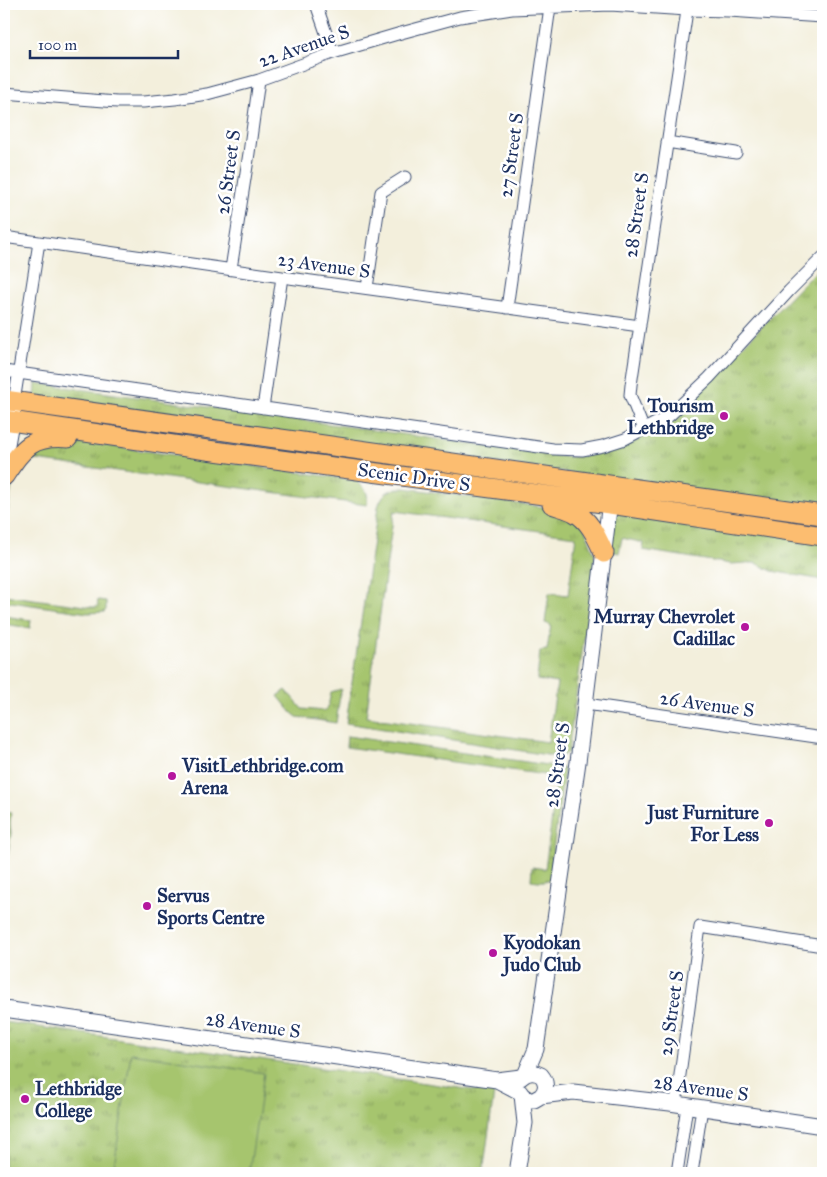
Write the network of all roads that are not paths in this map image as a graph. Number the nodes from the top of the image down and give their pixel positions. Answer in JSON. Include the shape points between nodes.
{"nodes":[{"id":1,"x":316,"y":4,"type":"edge"},
{"id":2,"x":550,"y":7,"type":"junction"},
{"id":3,"x":687,"y":7,"type":"edge"},
{"id":4,"x":823,"y":17,"type":"edge"},
{"id":5,"x":334,"y":53,"type":"junction"},
{"id":6,"x":258,"y":80,"type":"junction"},
{"id":7,"x":4,"y":93,"type":"edge"},
{"id":8,"x":667,"y":142,"type":"junction"},
{"id":9,"x":736,"y":153,"type":"dead end"},
{"id":10,"x":405,"y":177,"type":"dead end"},
{"id":11,"x":4,"y":237,"type":"edge"},
{"id":12,"x":39,"y":242,"type":"junction"},
{"id":13,"x":823,"y":257,"type":"edge"},
{"id":14,"x":231,"y":269,"type":"junction"},
{"id":15,"x":282,"y":277,"type":"junction"},
{"id":16,"x":367,"y":288,"type":"junction"},
{"id":17,"x":508,"y":308,"type":"junction"},
{"id":18,"x":640,"y":326,"type":"junction"},
{"id":19,"x":4,"y":371,"type":"edge"},
{"id":20,"x":18,"y":373,"type":"junction"},
{"id":21,"x":9,"y":401,"type":"edge"},
{"id":22,"x":263,"y":408,"type":"junction"},
{"id":23,"x":7,"y":420,"type":"edge"},
{"id":24,"x":644,"y":430,"type":"junction"},
{"id":25,"x":207,"y":450,"type":"junction"},
{"id":26,"x":4,"y":461,"type":"edge"},
{"id":27,"x":4,"y":476,"type":"edge"},
{"id":28,"x":523,"y":492,"type":"junction"},
{"id":29,"x":611,"y":495,"type":"junction"},
{"id":30,"x":823,"y":515,"type":"edge"},
{"id":31,"x":820,"y":535,"type":"edge"},
{"id":32,"x":604,"y":552,"type":"junction"},
{"id":33,"x":586,"y":704,"type":"junction"},
{"id":34,"x":823,"y":738,"type":"edge"},
{"id":35,"x":823,"y":946,"type":"edge"},
{"id":36,"x":4,"y":1009,"type":"edge"},
{"id":37,"x":536,"y":1049,"type":"junction"},
{"id":38,"x":542,"y":1077,"type":"junction"},
{"id":39,"x":527,"y":1089,"type":"junction"},
{"id":40,"x":573,"y":1092,"type":"junction"},
{"id":41,"x":688,"y":1106,"type":"junction"},
{"id":42,"x":823,"y":1126,"type":"edge"},
{"id":43,"x":517,"y":1173,"type":"edge"},
{"id":44,"x":677,"y":1173,"type":"edge"},
{"id":45,"x":692,"y":1173,"type":"edge"}],
"edges":[{"from":1,"to":5,"type":"street"},
{"from":2,"to":3,"type":"street","name":"22 Avenue S"},
{"from":2,"to":5,"type":"street","name":"22 Avenue S","via":[[460,17]]},
{"from":2,"to":17,"type":"street","name":"27 Street S"},
{"from":3,"to":4,"type":"street","name":"22 Avenue S"},
{"from":3,"to":8,"type":"street","name":"28 Street S"},
{"from":5,"to":6,"type":"street","name":"22 Avenue S"},
{"from":6,"to":7,"type":"street","name":"22 Avenue S","via":[[207,94],[143,102]]},
{"from":6,"to":14,"type":"street","name":"26 Street S"},
{"from":8,"to":9,"type":"street"},
{"from":8,"to":18,"type":"street","name":"28 Street S"},
{"from":10,"to":16,"type":"street","via":[[381,192]]},
{"from":11,"to":12,"type":"street","name":"23 Avenue S"},
{"from":12,"to":14,"type":"street","name":"23 Avenue S"},
{"from":12,"to":20,"type":"street"},
{"from":13,"to":24,"type":"street","via":[[709,378],[669,416]]},
{"from":14,"to":15,"type":"street","name":"23 Avenue S"},
{"from":15,"to":16,"type":"street","name":"23 Avenue S"},
{"from":15,"to":22,"type":"street"},
{"from":16,"to":17,"type":"street","name":"23 Avenue S"},
{"from":17,"to":18,"type":"street","name":"23 Avenue S"},
{"from":18,"to":24,"type":"street","name":"28 Street S","via":[[630,395]]},
{"from":19,"to":20,"type":"street"},
{"from":20,"to":21,"type":"street"},
{"from":20,"to":22,"type":"street"},
{"from":21,"to":23,"type":"street"},
{"from":21,"to":29,"type":"main road","name":"Scenic Drive S"},
{"from":22,"to":24,"type":"street","via":[[553,449],[582,450],[603,446]]},
{"from":23,"to":25,"type":"main road","name":"Scenic Drive S"},
{"from":23,"to":26,"type":"street"},
{"from":25,"to":27,"type":"main road","via":[[54,437],[24,449]]},
{"from":25,"to":28,"type":"main road","name":"Scenic Drive S"},
{"from":28,"to":29,"type":"main road","name":"Scenic Drive S"},
{"from":28,"to":32,"type":"main road","via":[[579,515],[593,531]]},
{"from":29,"to":30,"type":"main road","name":"Scenic Drive S"},
{"from":29,"to":31,"type":"main road","name":"Scenic Drive S"},
{"from":29,"to":32,"type":"street","name":"28 Street S"},
{"from":32,"to":33,"type":"street","name":"28 Street S"},
{"from":33,"to":34,"type":"street","name":"26 Avenue S"},
{"from":33,"to":37,"type":"street","name":"28 Street S"},
{"from":35,"to":41,"type":"street","name":"29 Street S","via":[[700,927]]},
{"from":36,"to":39,"type":"street","name":"28 Avenue S","via":[[497,1080]]},
{"from":37,"to":38,"type":"street"},
{"from":37,"to":39,"type":"street"},
{"from":38,"to":39,"type":"street","via":[[531,1072]]},
{"from":38,"to":39,"type":"street","via":[[546,1087]]},
{"from":38,"to":40,"type":"street"},
{"from":39,"to":40,"type":"street"},
{"from":39,"to":43,"type":"street"},
{"from":40,"to":41,"type":"street","name":"28 Avenue S"},
{"from":41,"to":42,"type":"street","name":"28 Avenue S"},
{"from":41,"to":44,"type":"street","name":"29 Street S"},
{"from":41,"to":45,"type":"street","name":"29 Street S"}]}
